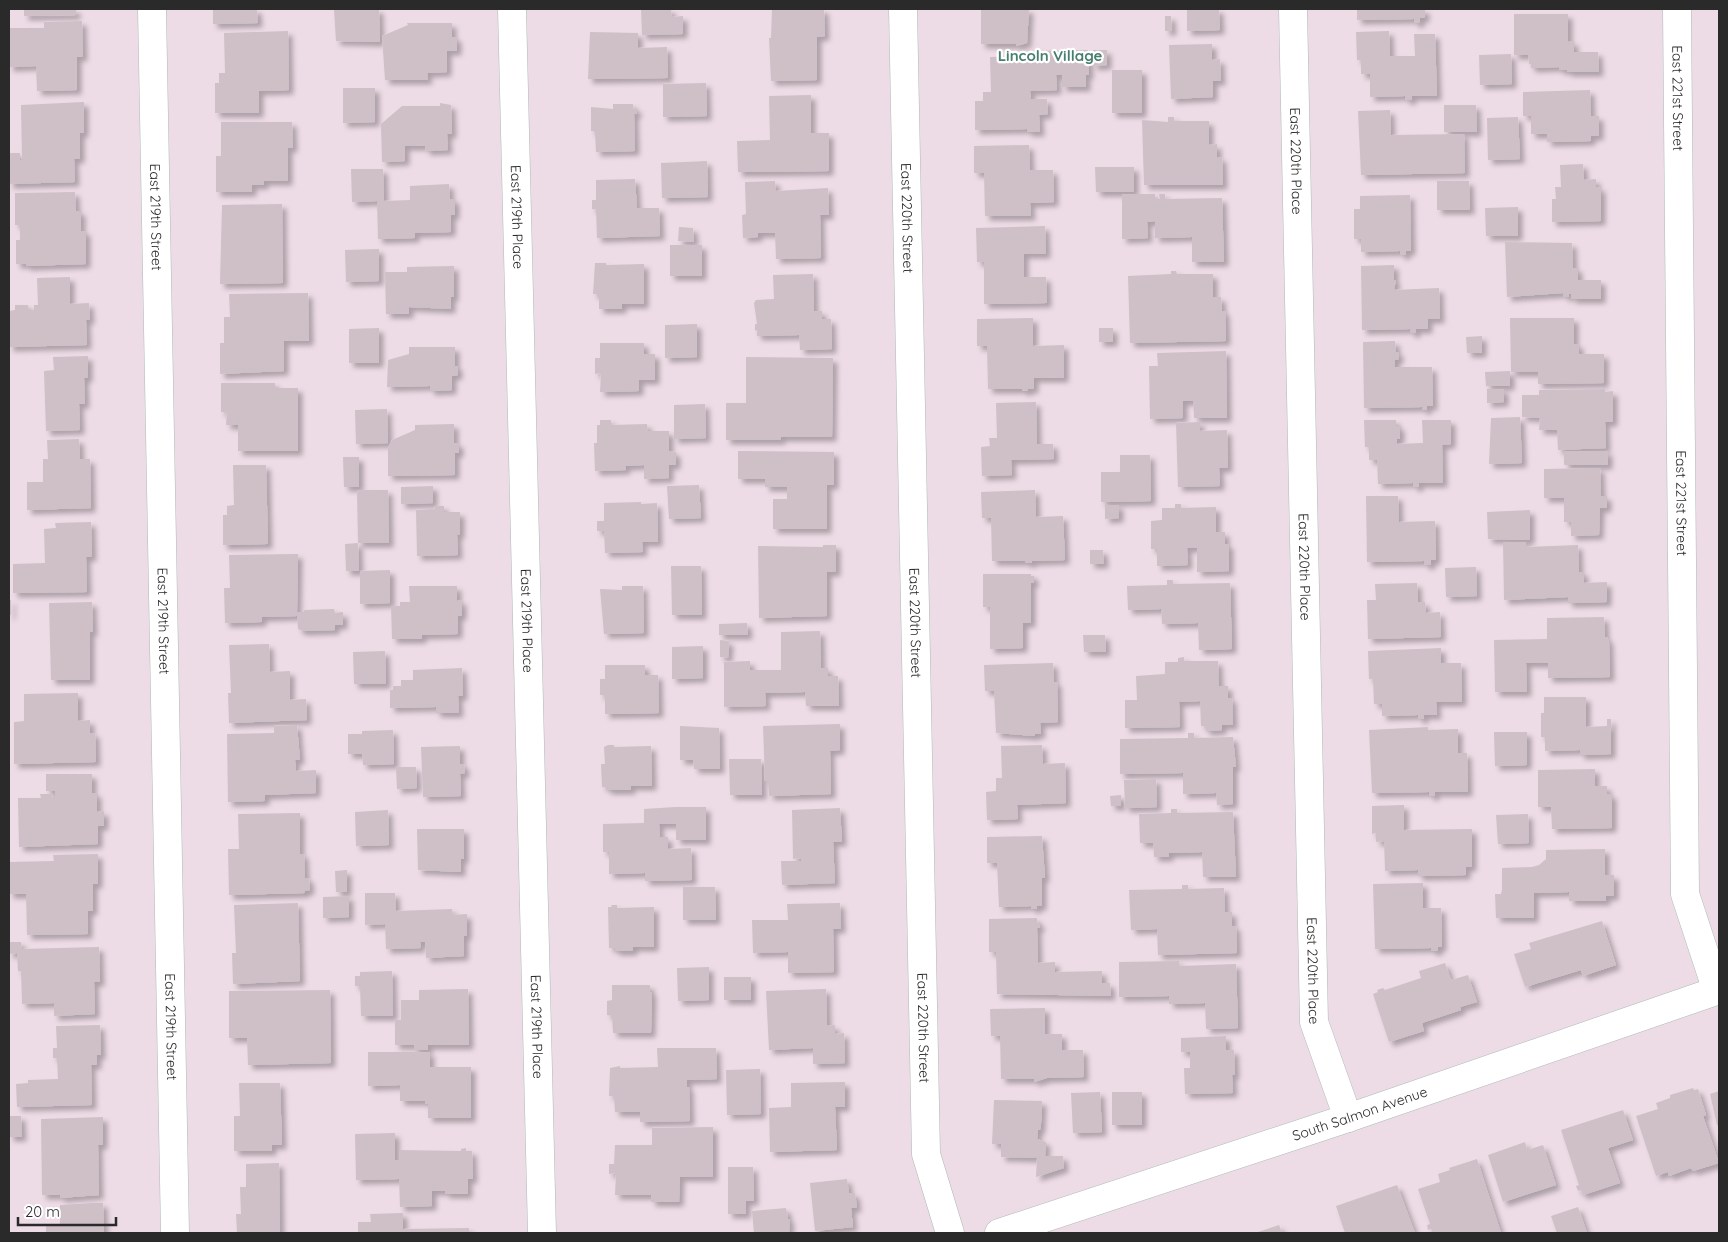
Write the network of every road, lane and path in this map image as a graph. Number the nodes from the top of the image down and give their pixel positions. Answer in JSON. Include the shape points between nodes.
{"nodes":[{"id":1,"x":152,"y":9,"type":"edge"},
{"id":2,"x":512,"y":9,"type":"edge"},
{"id":3,"x":903,"y":9,"type":"edge"},
{"id":4,"x":1293,"y":9,"type":"edge"},
{"id":5,"x":1676,"y":9,"type":"edge"},
{"id":6,"x":1718,"y":990,"type":"edge"},
{"id":7,"x":1348,"y":1118,"type":"junction"},
{"id":8,"x":175,"y":1233,"type":"edge"},
{"id":9,"x":542,"y":1233,"type":"edge"},
{"id":10,"x":950,"y":1233,"type":"edge"},
{"id":11,"x":999,"y":1233,"type":"edge"}],
"edges":[{"from":1,"to":8,"type":"street","name":"East 219th Street"},
{"from":2,"to":9,"type":"street","name":"East 219th Place"},
{"from":3,"to":10,"type":"street","name":"East 220th Street","via":[[926,1154]]},
{"from":4,"to":7,"type":"street","name":"East 220th Place","via":[[1314,1022]]},
{"from":5,"to":6,"type":"street","name":"East 221st Street","via":[[1685,894]]},
{"from":6,"to":7,"type":"street","name":"South Salmon Avenue"},
{"from":7,"to":11,"type":"street","name":"South Salmon Avenue"}]}
